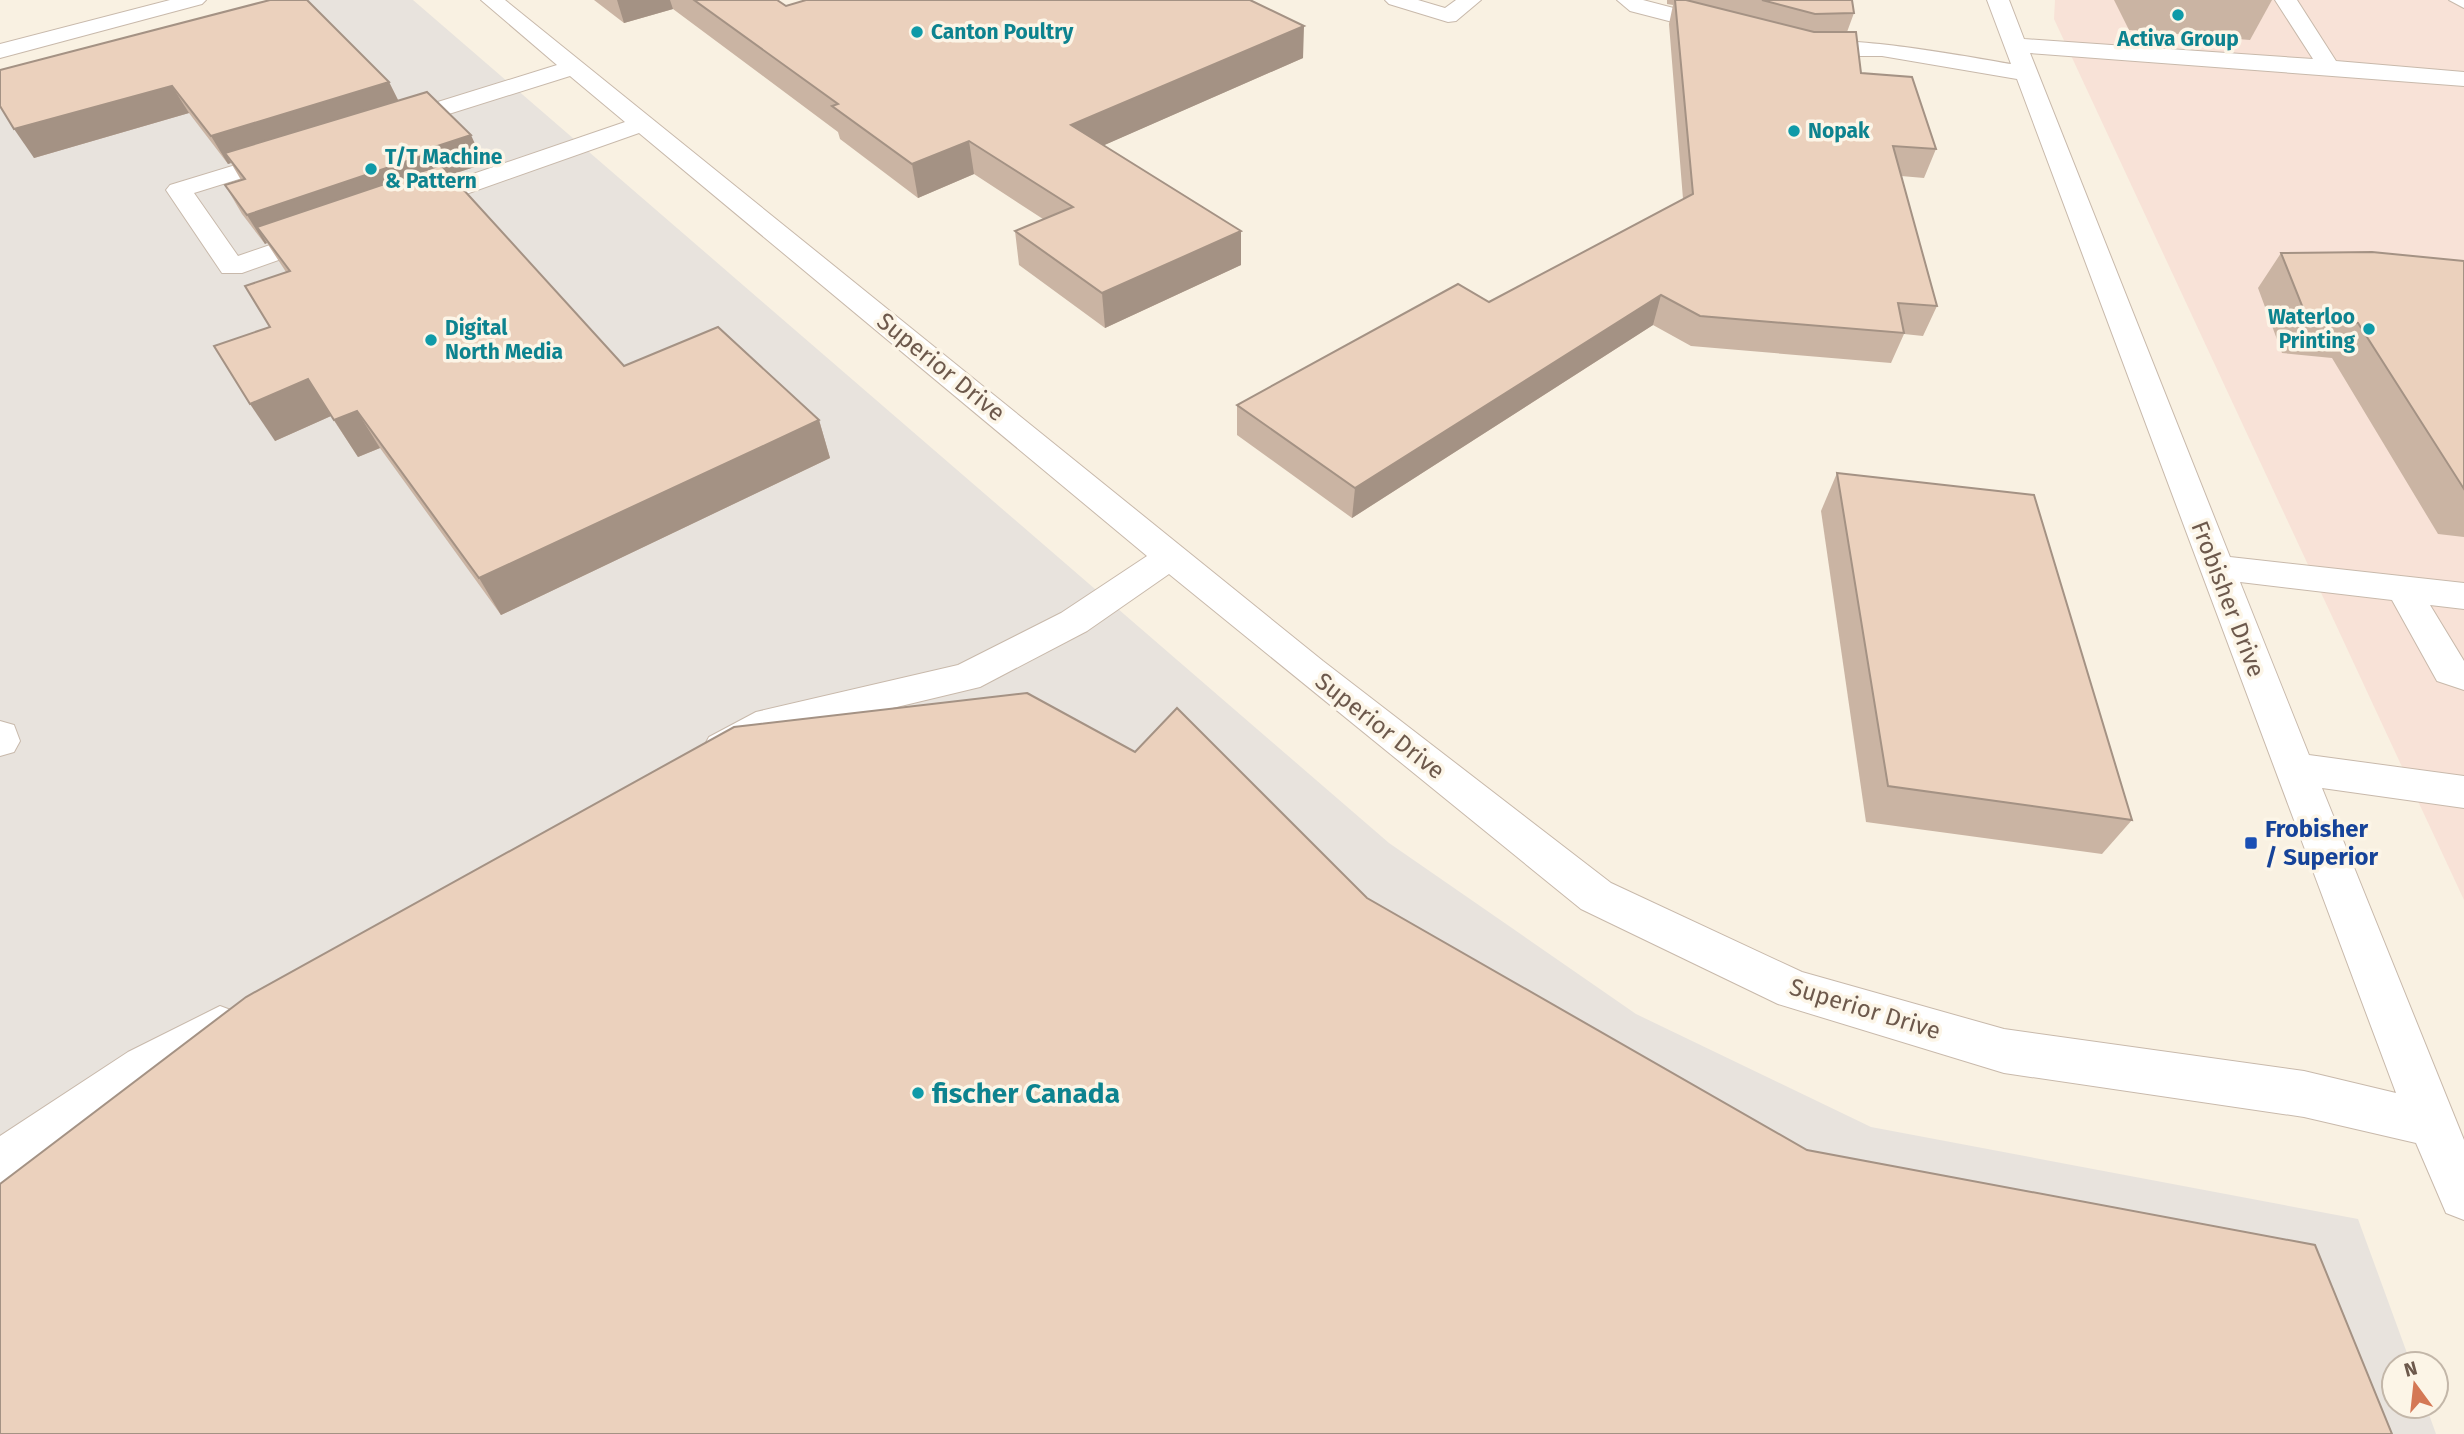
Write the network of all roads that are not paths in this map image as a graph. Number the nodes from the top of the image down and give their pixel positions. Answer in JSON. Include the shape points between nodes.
{"nodes":[{"id":1,"x":195,"y":0,"type":"edge"},
{"id":2,"x":492,"y":0,"type":"edge"},
{"id":3,"x":1396,"y":0,"type":"edge"},
{"id":4,"x":1470,"y":0,"type":"edge"},
{"id":5,"x":1628,"y":0,"type":"edge"},
{"id":6,"x":1998,"y":0,"type":"edge"},
{"id":7,"x":2286,"y":0,"type":"edge"},
{"id":8,"x":1742,"y":33,"type":"edge"},
{"id":9,"x":1781,"y":43,"type":"edge"},
{"id":10,"x":0,"y":51,"type":"edge"},
{"id":11,"x":2019,"y":59,"type":"junction"},
{"id":12,"x":575,"y":66,"type":"junction"},
{"id":13,"x":2329,"y":67,"type":"junction"},
{"id":14,"x":2464,"y":79,"type":"edge"},
{"id":15,"x":645,"y":124,"type":"junction"},
{"id":16,"x":364,"y":132,"type":"edge"},
{"id":17,"x":311,"y":149,"type":"edge"},
{"id":18,"x":387,"y":213,"type":"edge"},
{"id":19,"x":348,"y":227,"type":"edge"},
{"id":20,"x":1171,"y":556,"type":"junction"},
{"id":21,"x":2216,"y":567,"type":"junction"},
{"id":22,"x":2404,"y":590,"type":"junction"},
{"id":23,"x":2464,"y":596,"type":"edge"},
{"id":24,"x":2464,"y":676,"type":"edge"},
{"id":25,"x":0,"y":736,"type":"edge"},
{"id":26,"x":0,"y":741,"type":"edge"},
{"id":27,"x":2293,"y":768,"type":"junction"},
{"id":28,"x":684,"y":770,"type":"edge"},
{"id":29,"x":2464,"y":792,"type":"edge"},
{"id":30,"x":252,"y":1009,"type":"edge"},
{"id":31,"x":2432,"y":1124,"type":"junction"},
{"id":32,"x":0,"y":1166,"type":"edge"},
{"id":33,"x":2464,"y":1195,"type":"edge"}],
"edges":[{"from":1,"to":10,"type":"street"},
{"from":2,"to":12,"type":"street","name":"Superior Drive"},
{"from":3,"to":4,"type":"street","via":[[1448,16]]},
{"from":5,"to":8,"type":"street"},
{"from":6,"to":11,"type":"street","name":"Frobisher Drive"},
{"from":7,"to":13,"type":"street"},
{"from":9,"to":11,"type":"street","via":[[1830,51]]},
{"from":11,"to":13,"type":"street"},
{"from":11,"to":21,"type":"street","name":"Frobisher Drive"},
{"from":12,"to":15,"type":"street","name":"Superior Drive"},
{"from":12,"to":16,"type":"street"},
{"from":13,"to":14,"type":"street"},
{"from":15,"to":18,"type":"street"},
{"from":15,"to":20,"type":"street","name":"Superior Drive"},
{"from":17,"to":19,"type":"street","via":[[179,190],[232,267]]},
{"from":20,"to":28,"type":"street","via":[[1074,622],[967,677],[770,723]]},
{"from":20,"to":31,"type":"street","name":"Superior Drive","via":[[1596,896],[1794,990],[2004,1051],[2304,1094]]},
{"from":21,"to":22,"type":"street"},
{"from":21,"to":27,"type":"street","name":"Frobisher Drive"},
{"from":22,"to":23,"type":"street"},
{"from":22,"to":24,"type":"street","via":[[2450,671]]},
{"from":25,"to":26,"type":"street"},
{"from":27,"to":29,"type":"street"},
{"from":27,"to":31,"type":"street","name":"Frobisher Drive"},
{"from":30,"to":32,"type":"street","via":[[145,1068]]},
{"from":31,"to":33,"type":"street","name":"Frobisher Drive"}]}
